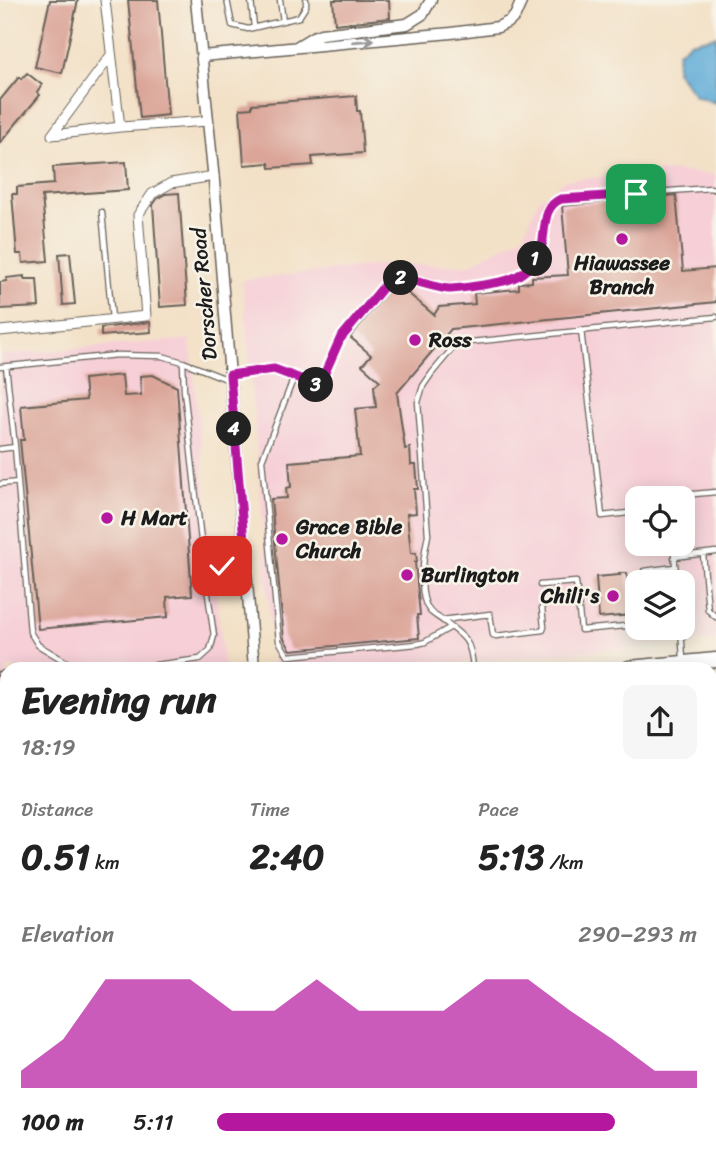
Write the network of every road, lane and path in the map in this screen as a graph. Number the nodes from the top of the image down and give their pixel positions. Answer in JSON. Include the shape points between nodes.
{"nodes":[{"id":1,"x":105,"y":0,"type":"edge"},
{"id":2,"x":196,"y":0,"type":"edge"},
{"id":3,"x":227,"y":0,"type":"edge"},
{"id":4,"x":251,"y":0,"type":"edge"},
{"id":5,"x":280,"y":0,"type":"edge"},
{"id":6,"x":306,"y":0,"type":"edge"},
{"id":7,"x":431,"y":0,"type":"edge"},
{"id":8,"x":522,"y":0,"type":"edge"},
{"id":9,"x":282,"y":21,"type":"junction"},
{"id":10,"x":254,"y":27,"type":"junction"},
{"id":11,"x":295,"y":47,"type":"junction"},
{"id":12,"x":111,"y":54,"type":"junction"},
{"id":13,"x":202,"y":56,"type":"junction"},
{"id":14,"x":208,"y":121,"type":"junction"},
{"id":15,"x":120,"y":127,"type":"junction"},
{"id":16,"x":214,"y":176,"type":"junction"},
{"id":17,"x":716,"y":190,"type":"edge"},
{"id":18,"x":102,"y":212,"type":"dead end"},
{"id":19,"x":716,"y":317,"type":"edge"},
{"id":20,"x":112,"y":320,"type":"junction"},
{"id":21,"x":581,"y":330,"type":"junction"},
{"id":22,"x":0,"y":331,"type":"edge"},
{"id":23,"x":183,"y":362,"type":"junction"},
{"id":24,"x":3,"y":367,"type":"edge"},
{"id":25,"x":294,"y":377,"type":"junction"},
{"id":26,"x":230,"y":378,"type":"junction"},
{"id":27,"x":15,"y":447,"type":"junction"},
{"id":28,"x":0,"y":449,"type":"edge"},
{"id":29,"x":18,"y":482,"type":"junction"},
{"id":30,"x":0,"y":484,"type":"edge"},
{"id":31,"x":716,"y":492,"type":"edge"},
{"id":32,"x":695,"y":494,"type":"edge"},
{"id":33,"x":625,"y":513,"type":"edge"},
{"id":34,"x":716,"y":552,"type":"edge"},
{"id":35,"x":703,"y":554,"type":"junction"},
{"id":36,"x":674,"y":557,"type":"joint"},
{"id":37,"x":246,"y":565,"type":"junction"},
{"id":38,"x":204,"y":567,"type":"junction"},
{"id":39,"x":675,"y":567,"type":"junction"},
{"id":40,"x":652,"y":570,"type":"edge"},
{"id":41,"x":675,"y":570,"type":"edge"},
{"id":42,"x":540,"y":585,"type":"dead end"},
{"id":43,"x":542,"y":607,"type":"dead end"},
{"id":44,"x":716,"y":617,"type":"edge"},
{"id":45,"x":442,"y":620,"type":"junction"},
{"id":46,"x":451,"y":626,"type":"junction"},
{"id":47,"x":625,"y":626,"type":"edge"},
{"id":48,"x":682,"y":640,"type":"edge"},
{"id":49,"x":67,"y":662,"type":"edge"},
{"id":50,"x":178,"y":662,"type":"edge"},
{"id":51,"x":254,"y":662,"type":"edge"},
{"id":52,"x":473,"y":662,"type":"edge"},
{"id":53,"x":684,"y":662,"type":"edge"}],
"edges":[{"from":1,"to":12,"type":"street"},
{"from":2,"to":13,"type":"street","name":"Dorscher Road"},
{"from":3,"to":10,"type":"lane","via":[[232,24]]},
{"from":4,"to":10,"type":"lane"},
{"from":5,"to":9,"type":"lane"},
{"from":6,"to":9,"type":"lane","via":[[299,17]]},
{"from":7,"to":11,"type":"street","via":[[423,14],[407,24],[321,34]]},
{"from":11,"to":8,"type":"street","one_way":true,"via":[[498,27],[515,16]]},
{"from":9,"to":10,"type":"lane"},
{"from":11,"to":13,"type":"street"},
{"from":12,"to":15,"type":"street"},
{"from":12,"to":15,"type":"street","via":[[52,135]]},
{"from":13,"to":14,"type":"street","name":"Dorscher Road"},
{"from":14,"to":15,"type":"street"},
{"from":14,"to":16,"type":"street","name":"Dorscher Road"},
{"from":16,"to":20,"type":"street","via":[[170,183],[152,194],[138,215],[146,316]]},
{"from":16,"to":26,"type":"street","name":"Dorscher Road"},
{"from":17,"to":25,"type":"lane","via":[[556,201],[549,209],[540,251],[530,267],[506,281],[452,289],[390,279],[340,339],[319,386]]},
{"from":18,"to":20,"type":"lane"},
{"from":19,"to":21,"type":"lane"},
{"from":20,"to":22,"type":"street"},
{"from":21,"to":33,"type":"lane","via":[[602,516]]},
{"from":21,"to":45,"type":"lane","via":[[461,343],[423,386],[418,402],[428,535],[423,556],[424,600],[429,611]]},
{"from":23,"to":24,"type":"lane","via":[[162,356],[117,355]]},
{"from":23,"to":26,"type":"lane"},
{"from":23,"to":38,"type":"lane"},
{"from":24,"to":27,"type":"lane"},
{"from":25,"to":26,"type":"lane","via":[[274,369]]},
{"from":25,"to":46,"type":"lane","via":[[262,460],[283,650],[288,656],[417,644]]},
{"from":26,"to":37,"type":"street","name":"Dorscher Road"},
{"from":27,"to":28,"type":"lane"},
{"from":27,"to":29,"type":"lane"},
{"from":29,"to":30,"type":"lane"},
{"from":29,"to":49,"type":"lane","via":[[30,632],[38,645]]},
{"from":31,"to":32,"type":"lane"},
{"from":34,"to":35,"type":"lane"},
{"from":35,"to":36,"type":"lane"},
{"from":35,"to":44,"type":"lane","via":[[708,610]]},
{"from":36,"to":39,"type":"lane"},
{"from":37,"to":38,"type":"lane"},
{"from":37,"to":51,"type":"street","name":"Dorscher Road"},
{"from":38,"to":50,"type":"lane","via":[[214,636],[201,659]]},
{"from":39,"to":40,"type":"lane"},
{"from":39,"to":41,"type":"lane"},
{"from":42,"to":47,"type":"lane","via":[[576,582],[581,630]]},
{"from":43,"to":45,"type":"lane","via":[[543,630],[531,632],[493,635],[490,614]]},
{"from":45,"to":46,"type":"lane"},
{"from":46,"to":52,"type":"lane","via":[[467,641]]},
{"from":48,"to":53,"type":"lane"}]}
